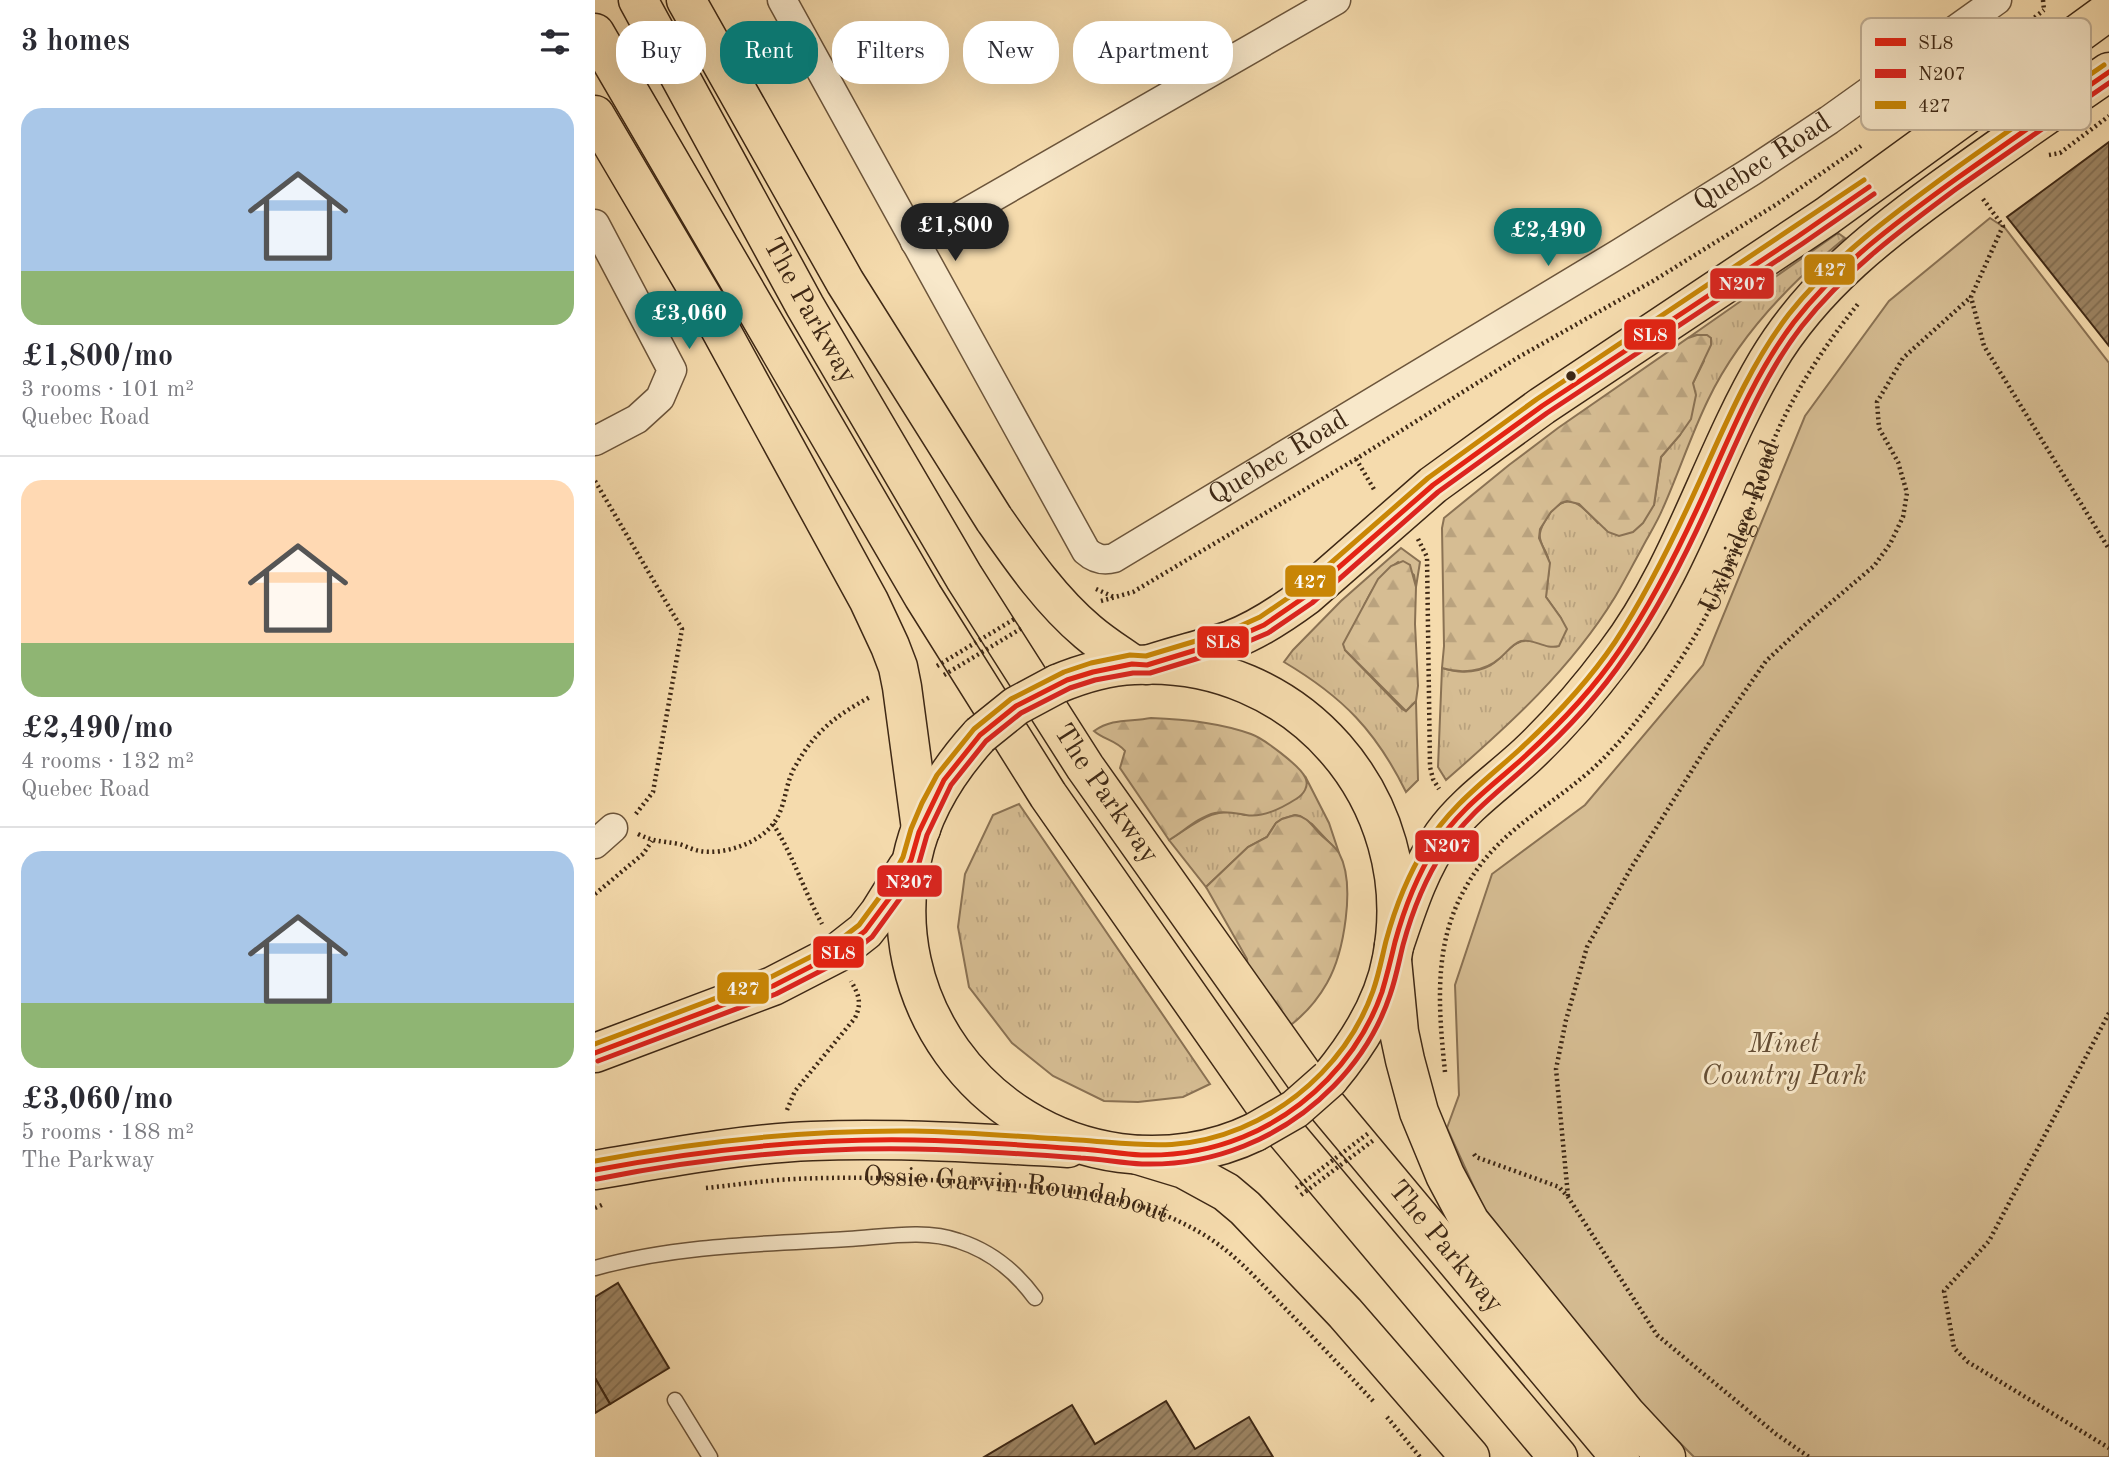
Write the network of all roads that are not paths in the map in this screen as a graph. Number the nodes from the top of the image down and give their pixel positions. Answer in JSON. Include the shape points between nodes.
{"nodes":[{"id":1,"x":638,"y":0,"type":"edge"},
{"id":2,"x":686,"y":0,"type":"edge"},
{"id":3,"x":782,"y":0,"type":"edge"},
{"id":4,"x":1336,"y":0,"type":"edge"},
{"id":5,"x":1997,"y":0,"type":"edge"},
{"id":6,"x":1972,"y":18,"type":"edge"},
{"id":7,"x":595,"y":33,"type":"edge"},
{"id":8,"x":2109,"y":72,"type":"edge"},
{"id":9,"x":2091,"y":85,"type":"edge"},
{"id":10,"x":1861,"y":97,"type":"edge"},
{"id":11,"x":595,"y":115,"type":"edge"},
{"id":12,"x":1942,"y":130,"type":"edge"},
{"id":13,"x":2026,"y":130,"type":"edge"},
{"id":14,"x":595,"y":224,"type":"edge"},
{"id":15,"x":915,"y":242,"type":"junction"},
{"id":16,"x":595,"y":441,"type":"edge"},
{"id":17,"x":1140,"y":665,"type":"junction"},
{"id":18,"x":916,"y":845,"type":"junction"},
{"id":19,"x":1393,"y":953,"type":"junction"},
{"id":20,"x":595,"y":1053,"type":"edge"},
{"id":21,"x":1120,"y":1153,"type":"junction"},
{"id":22,"x":601,"y":1187,"type":"edge"},
{"id":23,"x":595,"y":1268,"type":"edge"},
{"id":24,"x":1035,"y":1298,"type":"dead end"},
{"id":25,"x":675,"y":1399,"type":"dead end"},
{"id":26,"x":710,"y":1457,"type":"edge"},
{"id":27,"x":1470,"y":1457,"type":"edge"},
{"id":28,"x":1558,"y":1457,"type":"edge"},
{"id":29,"x":1620,"y":1457,"type":"edge"},
{"id":30,"x":1666,"y":1457,"type":"edge"}],
"edges":[{"from":1,"to":29,"type":"main road","name":"The Parkway","via":[[812,318],[964,577],[1085,767],[1316,1093]]},
{"from":2,"to":17,"type":"main road","via":[[845,282],[994,519],[1067,612],[1088,632]]},
{"from":3,"to":15,"type":"street","name":"Quebec Road"},
{"from":4,"to":15,"type":"street"},
{"from":5,"to":6,"type":"street","name":"Quebec Road"},
{"from":7,"to":28,"type":"main road","name":"The Parkway","via":[[923,596],[1048,796],[1278,1124]]},
{"from":8,"to":9,"type":"main road","name":"Uxbridge Road"},
{"from":10,"to":15,"type":"street","name":"Quebec Road","via":[[1620,253],[1107,560],[1086,551]]},
{"from":11,"to":18,"type":"main road","via":[[707,305],[884,635],[904,697]]},
{"from":12,"to":17,"type":"main road","via":[[1828,216],[1542,406],[1433,485],[1287,610],[1232,639]]},
{"from":13,"to":19,"type":"main road","name":"Uxbridge Road","via":[[1901,218],[1823,286],[1793,324],[1734,423],[1653,597],[1617,653],[1574,706],[1444,834],[1417,882]]},
{"from":14,"to":16,"type":"street","via":[[672,370],[660,398],[637,419]]},
{"from":17,"to":18,"type":"main road","bridge":true,"via":[[1093,672],[1057,684],[1016,706],[980,735],[944,780]]},
{"from":17,"to":19,"type":"main road","via":[[1179,666],[1241,681],[1296,712],[1339,751],[1368,794],[1387,842],[1396,894]]},
{"from":18,"to":20,"type":"main road","via":[[880,914],[837,953],[773,986]]},
{"from":18,"to":21,"type":"main road","via":[[908,889],[909,946],[936,1028],[951,1052],[1002,1105],[1033,1125],[1066,1140]]},
{"from":19,"to":21,"type":"main road","bridge":true,"via":[[1364,1031],[1329,1079],[1294,1109],[1255,1132],[1198,1151]]},
{"from":19,"to":30,"type":"main road","via":[[1399,1032],[1419,1112],[1470,1222]]},
{"from":21,"to":22,"type":"main road","via":[[916,1140],[811,1141],[702,1152]]},
{"from":21,"to":27,"type":"main road","via":[[1195,1174],[1245,1208],[1345,1313]]},
{"from":23,"to":24,"type":"lane","via":[[646,1255],[925,1235],[959,1241],[985,1253],[1023,1281]]},
{"from":25,"to":26,"type":"lane"}]}
